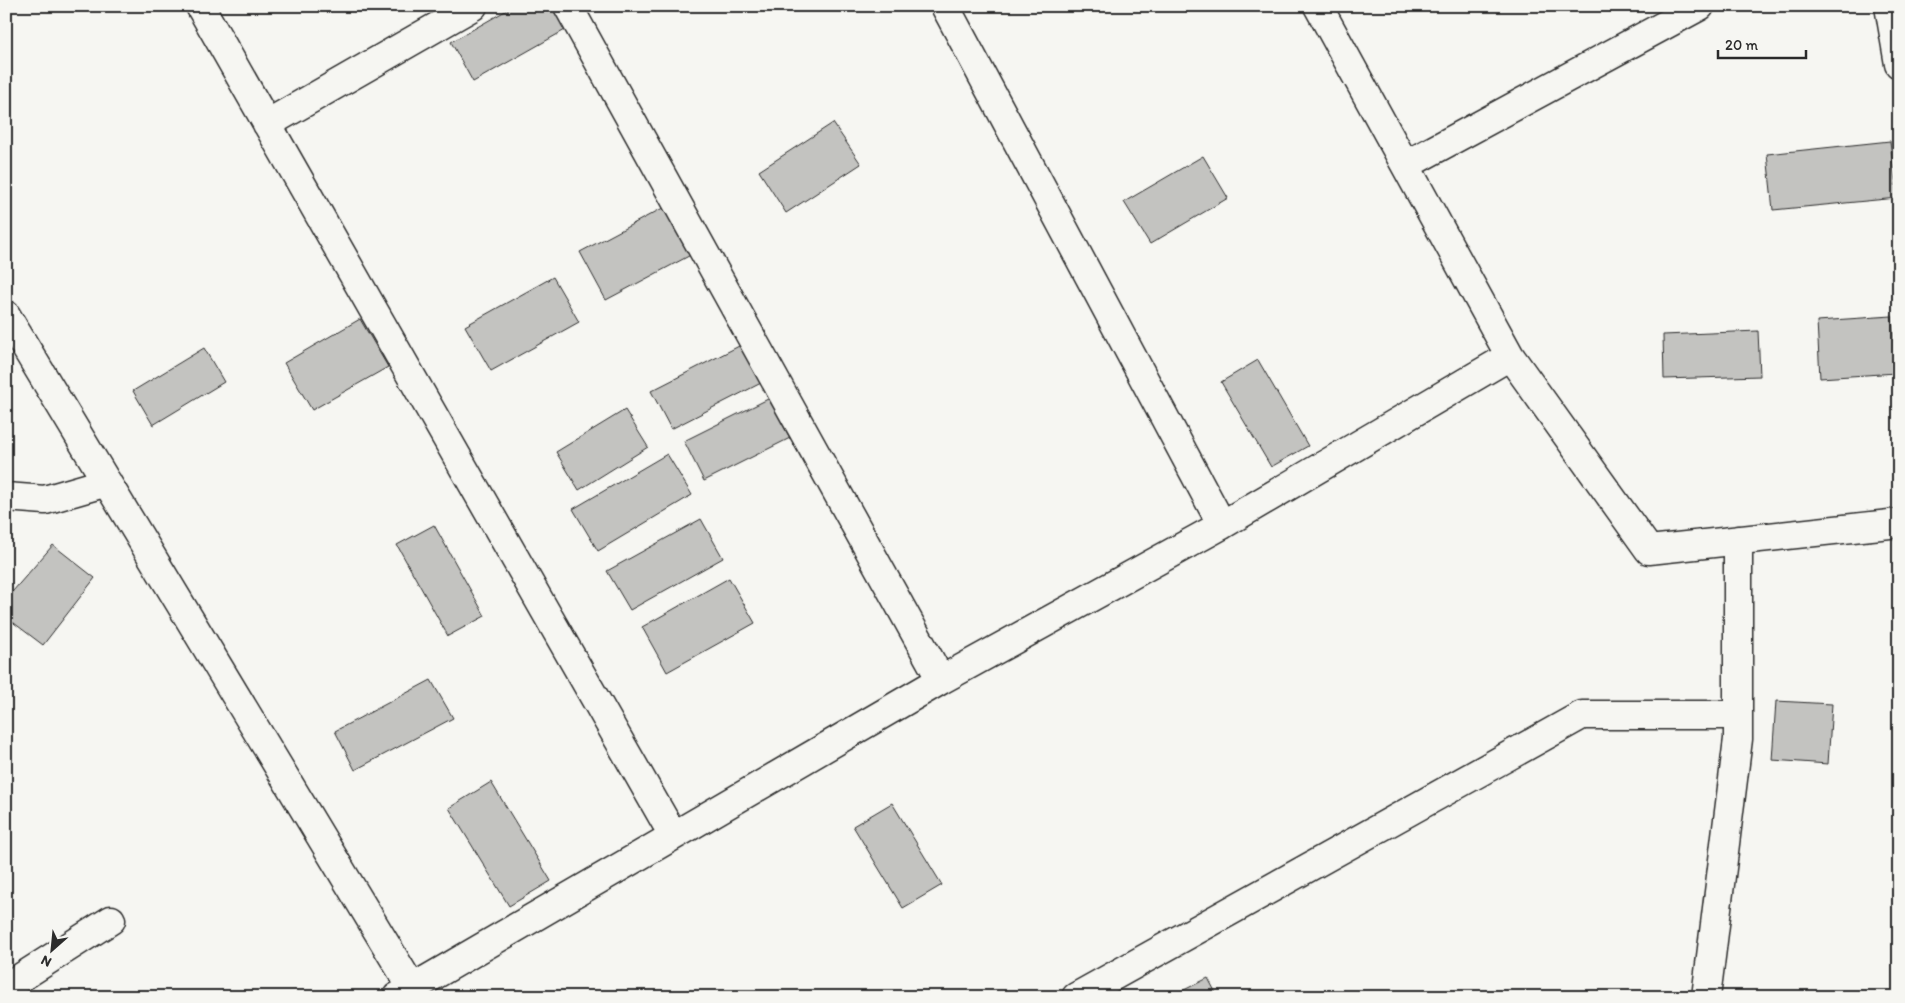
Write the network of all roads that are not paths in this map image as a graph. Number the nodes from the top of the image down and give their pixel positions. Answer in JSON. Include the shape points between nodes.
{"nodes":[{"id":1,"x":200,"y":6,"type":"edge"},
{"id":2,"x":473,"y":6,"type":"edge"},
{"id":3,"x":568,"y":6,"type":"edge"},
{"id":4,"x":945,"y":6,"type":"edge"},
{"id":5,"x":1318,"y":6,"type":"edge"},
{"id":6,"x":1700,"y":6,"type":"edge"},
{"id":7,"x":1889,"y":6,"type":"edge"},
{"id":8,"x":1899,"y":64,"type":"edge"},
{"id":9,"x":267,"y":124,"type":"junction"},
{"id":10,"x":1406,"y":165,"type":"junction"},
{"id":11,"x":6,"y":315,"type":"edge"},
{"id":12,"x":1510,"y":356,"type":"junction"},
{"id":13,"x":107,"y":482,"type":"junction"},
{"id":14,"x":6,"y":497,"type":"edge"},
{"id":15,"x":1899,"y":523,"type":"edge"},
{"id":16,"x":1222,"y":525,"type":"junction"},
{"id":17,"x":1738,"y":540,"type":"junction"},
{"id":18,"x":942,"y":680,"type":"junction"},
{"id":19,"x":1738,"y":714,"type":"junction"},
{"id":20,"x":673,"y":835,"type":"junction"},
{"id":21,"x":112,"y":920,"type":"dead end"},
{"id":22,"x":6,"y":988,"type":"edge"},
{"id":23,"x":404,"y":992,"type":"edge"},
{"id":24,"x":1076,"y":997,"type":"edge"},
{"id":25,"x":1706,"y":997,"type":"edge"}],
"edges":[{"from":1,"to":9,"type":"street"},
{"from":2,"to":9,"type":"street"},
{"from":3,"to":18,"type":"street"},
{"from":4,"to":16,"type":"street"},
{"from":5,"to":10,"type":"street"},
{"from":6,"to":10,"type":"street"},
{"from":7,"to":8,"type":"street"},
{"from":9,"to":20,"type":"street"},
{"from":10,"to":12,"type":"street"},
{"from":11,"to":13,"type":"street"},
{"from":12,"to":16,"type":"street"},
{"from":12,"to":17,"type":"street","via":[[1649,550]]},
{"from":13,"to":14,"type":"street","via":[[45,500]]},
{"from":13,"to":23,"type":"street"},
{"from":15,"to":17,"type":"street"},
{"from":16,"to":18,"type":"street"},
{"from":17,"to":19,"type":"street"},
{"from":18,"to":20,"type":"street"},
{"from":19,"to":24,"type":"street","via":[[1582,715]]},
{"from":19,"to":25,"type":"street","via":[[1738,739]]},
{"from":20,"to":23,"type":"street"},
{"from":21,"to":22,"type":"street"}]}
